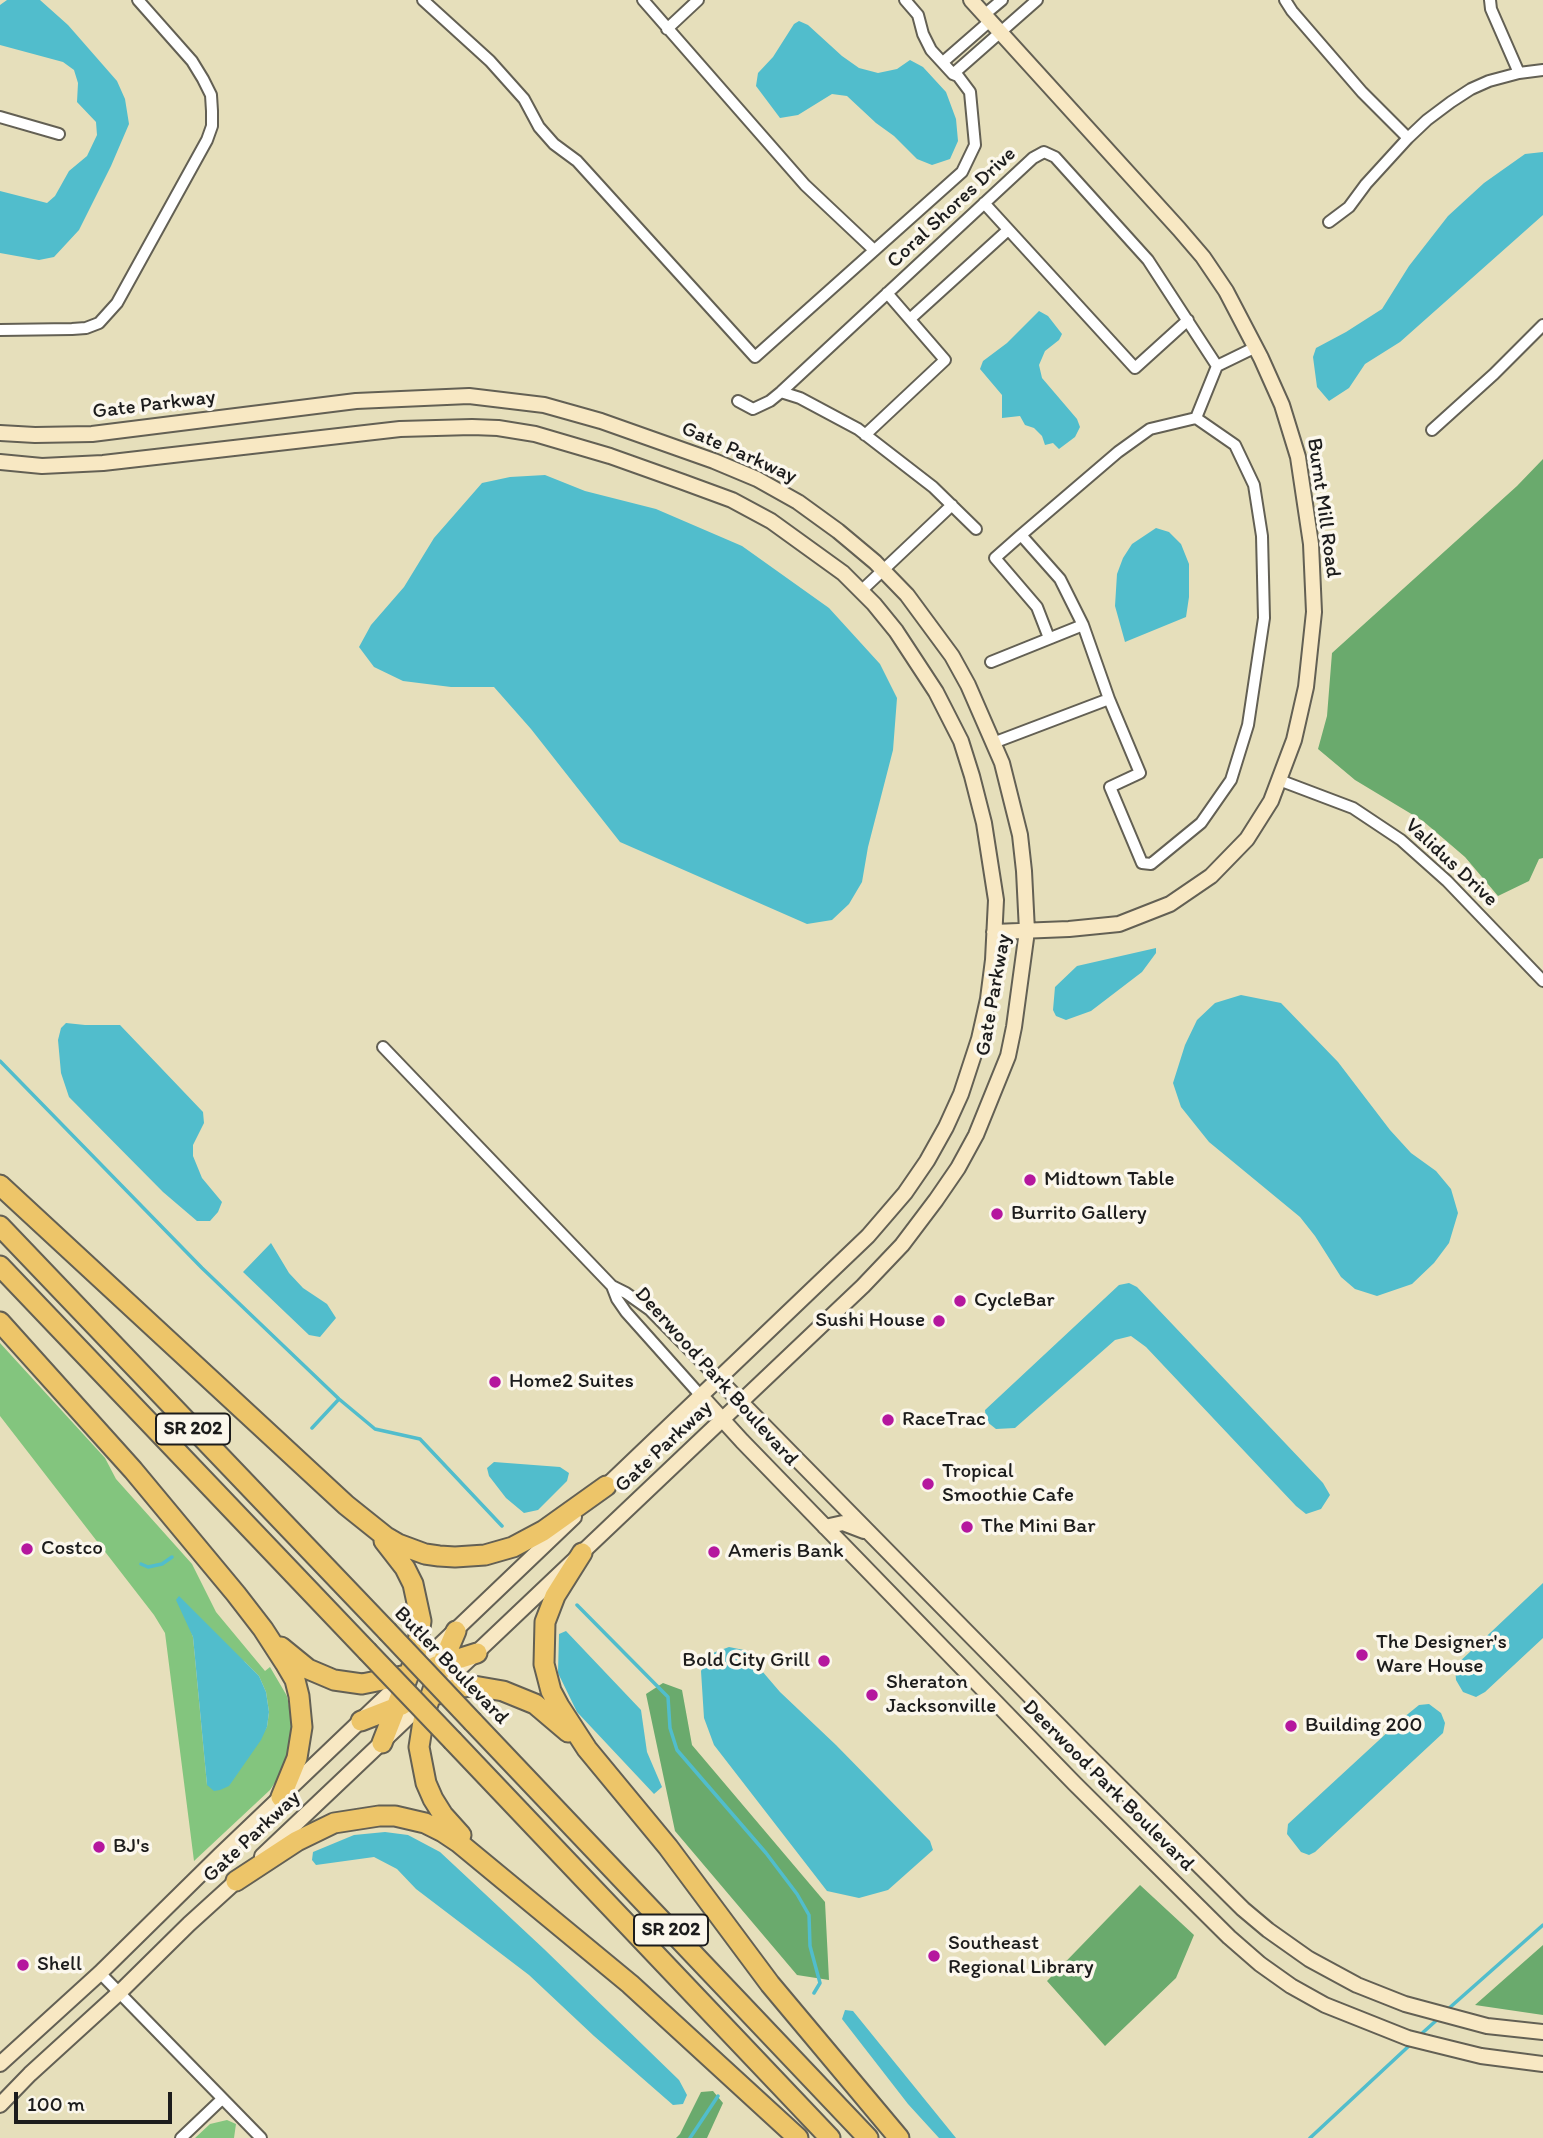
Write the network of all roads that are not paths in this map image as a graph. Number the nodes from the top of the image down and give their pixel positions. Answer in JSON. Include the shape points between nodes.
{"nodes":[{"id":1,"x":138,"y":0,"type":"edge"},
{"id":2,"x":423,"y":0,"type":"edge"},
{"id":3,"x":643,"y":0,"type":"edge"},
{"id":4,"x":698,"y":0,"type":"edge"},
{"id":5,"x":905,"y":0,"type":"edge"},
{"id":6,"x":971,"y":0,"type":"edge"},
{"id":7,"x":1002,"y":0,"type":"edge"},
{"id":8,"x":1037,"y":0,"type":"edge"},
{"id":9,"x":1285,"y":0,"type":"edge"},
{"id":10,"x":1490,"y":0,"type":"edge"},
{"id":11,"x":991,"y":23,"type":"junction"},
{"id":12,"x":667,"y":29,"type":"junction"},
{"id":13,"x":943,"y":62,"type":"junction"},
{"id":14,"x":1543,"y":70,"type":"edge"},
{"id":15,"x":1519,"y":73,"type":"junction"},
{"id":16,"x":953,"y":74,"type":"junction"},
{"id":17,"x":0,"y":117,"type":"edge"},
{"id":18,"x":59,"y":134,"type":"dead end"},
{"id":19,"x":1408,"y":138,"type":"junction"},
{"id":20,"x":984,"y":203,"type":"junction"},
{"id":21,"x":1329,"y":222,"type":"dead end"},
{"id":22,"x":1008,"y":230,"type":"junction"},
{"id":23,"x":874,"y":250,"type":"junction"},
{"id":24,"x":887,"y":293,"type":"junction"},
{"id":25,"x":911,"y":318,"type":"junction"},
{"id":26,"x":1188,"y":320,"type":"junction"},
{"id":27,"x":1543,"y":325,"type":"edge"},
{"id":28,"x":0,"y":330,"type":"edge"},
{"id":29,"x":1256,"y":347,"type":"junction"},
{"id":30,"x":1217,"y":366,"type":"junction"},
{"id":31,"x":781,"y":392,"type":"junction"},
{"id":32,"x":738,"y":401,"type":"dead end"},
{"id":33,"x":1196,"y":418,"type":"junction"},
{"id":34,"x":1432,"y":430,"type":"dead end"},
{"id":35,"x":0,"y":433,"type":"edge"},
{"id":36,"x":865,"y":435,"type":"junction"},
{"id":37,"x":0,"y":462,"type":"edge"},
{"id":38,"x":952,"y":505,"type":"junction"},
{"id":39,"x":976,"y":529,"type":"dead end"},
{"id":40,"x":1021,"y":535,"type":"junction"},
{"id":41,"x":883,"y":571,"type":"junction"},
{"id":42,"x":861,"y":591,"type":"junction"},
{"id":43,"x":1083,"y":625,"type":"junction"},
{"id":44,"x":1049,"y":638,"type":"junction"},
{"id":45,"x":991,"y":662,"type":"dead end"},
{"id":46,"x":1109,"y":699,"type":"junction"},
{"id":47,"x":993,"y":743,"type":"junction"},
{"id":48,"x":1279,"y":780,"type":"junction"},
{"id":49,"x":1027,"y":931,"type":"junction"},
{"id":50,"x":994,"y":932,"type":"junction"},
{"id":51,"x":1543,"y":981,"type":"edge"},
{"id":52,"x":383,"y":1047,"type":"dead end"},
{"id":53,"x":0,"y":1185,"type":"edge"},
{"id":54,"x":0,"y":1226,"type":"edge"},
{"id":55,"x":0,"y":1266,"type":"edge"},
{"id":56,"x":612,"y":1286,"type":"junction"},
{"id":57,"x":0,"y":1322,"type":"edge"},
{"id":58,"x":718,"y":1379,"type":"junction"},
{"id":59,"x":701,"y":1396,"type":"junction"},
{"id":60,"x":741,"y":1403,"type":"junction"},
{"id":61,"x":723,"y":1421,"type":"junction"},
{"id":62,"x":606,"y":1486,"type":"junction"},
{"id":63,"x":346,"y":1506,"type":"junction"},
{"id":64,"x":825,"y":1527,"type":"junction"},
{"id":65,"x":869,"y":1533,"type":"junction"},
{"id":66,"x":582,"y":1553,"type":"junction"},
{"id":67,"x":263,"y":1629,"type":"junction"},
{"id":68,"x":456,"y":1631,"type":"junction"},
{"id":69,"x":477,"y":1653,"type":"junction"},
{"id":70,"x":442,"y":1664,"type":"junction"},
{"id":71,"x":410,"y":1674,"type":"junction"},
{"id":72,"x":431,"y":1696,"type":"junction"},
{"id":73,"x":397,"y":1707,"type":"junction"},
{"id":74,"x":360,"y":1721,"type":"junction"},
{"id":75,"x":382,"y":1743,"type":"junction"},
{"id":76,"x":587,"y":1749,"type":"junction"},
{"id":77,"x":281,"y":1797,"type":"junction"},
{"id":78,"x":498,"y":1874,"type":"junction"},
{"id":79,"x":236,"y":1881,"type":"junction"},
{"id":80,"x":100,"y":1973,"type":"junction"},
{"id":81,"x":120,"y":1993,"type":"junction"},
{"id":82,"x":1543,"y":2032,"type":"edge"},
{"id":83,"x":0,"y":2064,"type":"edge"},
{"id":84,"x":1543,"y":2064,"type":"edge"},
{"id":85,"x":222,"y":2099,"type":"junction"},
{"id":86,"x":0,"y":2105,"type":"edge"},
{"id":87,"x":181,"y":2138,"type":"edge"},
{"id":88,"x":261,"y":2138,"type":"edge"},
{"id":89,"x":798,"y":2138,"type":"edge"},
{"id":90,"x":830,"y":2138,"type":"edge"},
{"id":91,"x":868,"y":2138,"type":"edge"},
{"id":92,"x":899,"y":2138,"type":"edge"}],
"edges":[{"from":1,"to":28,"type":"street","via":[[192,61],[211,95],[212,126],[207,140],[108,315],[86,328]]},
{"from":2,"to":23,"type":"street","via":[[490,61],[524,99],[554,144],[577,161],[755,357]]},
{"from":3,"to":12,"type":"street"},
{"from":4,"to":12,"type":"street"},
{"from":5,"to":13,"type":"street","via":[[918,16],[931,50]]},
{"from":6,"to":11,"type":"main road","name":"Burnt Mill Road"},
{"from":7,"to":11,"type":"street"},
{"from":8,"to":11,"type":"street"},
{"from":9,"to":19,"type":"street","via":[[1362,92]]},
{"from":10,"to":15,"type":"street"},
{"from":11,"to":13,"type":"street"},
{"from":11,"to":16,"type":"street"},
{"from":11,"to":29,"type":"main road","name":"Burnt Mill Road","via":[[1203,257]]},
{"from":12,"to":23,"type":"street","via":[[805,185]]},
{"from":13,"to":16,"type":"street"},
{"from":14,"to":15,"type":"street"},
{"from":15,"to":19,"type":"street","via":[[1471,89]]},
{"from":16,"to":23,"type":"street","via":[[970,92],[975,145],[962,172]]},
{"from":17,"to":18,"type":"street"},
{"from":19,"to":21,"type":"street","via":[[1349,207]]},
{"from":20,"to":22,"type":"street"},
{"from":20,"to":24,"type":"street","name":"Coral Shores Drive"},
{"from":20,"to":26,"type":"street","name":"Coral Shores Drive","via":[[1033,158],[1044,152],[1055,157],[1148,260]]},
{"from":22,"to":25,"type":"street"},
{"from":22,"to":26,"type":"street","via":[[1135,368]]},
{"from":24,"to":25,"type":"street"},
{"from":24,"to":31,"type":"street","name":"Coral Shores Drive"},
{"from":25,"to":36,"type":"street","via":[[945,360]]},
{"from":26,"to":30,"type":"street","name":"Coral Shores Drive"},
{"from":27,"to":34,"type":"street"},
{"from":29,"to":30,"type":"street"},
{"from":29,"to":48,"type":"main road","name":"Burnt Mill Road","via":[[1282,405],[1298,457],[1311,544],[1314,612],[1306,687]]},
{"from":30,"to":33,"type":"street"},
{"from":31,"to":32,"type":"street","name":"Coral Shores Drive","via":[[753,409]]},
{"from":31,"to":36,"type":"street"},
{"from":33,"to":40,"type":"street","via":[[1150,429]]},
{"from":33,"to":46,"type":"street","via":[[1235,445],[1254,485],[1262,536],[1264,618],[1248,725],[1231,780],[1201,823],[1151,864],[1142,863],[1110,787],[1140,773]]},
{"from":35,"to":41,"type":"main road","name":"Gate Parkway","via":[[92,434],[356,401],[469,396],[544,405],[650,438],[757,479],[838,531]]},
{"from":36,"to":38,"type":"street"},
{"from":37,"to":42,"type":"main road","name":"Gate Parkway","via":[[42,466],[103,463],[400,429],[498,428],[610,456],[732,500],[782,528]]},
{"from":38,"to":39,"type":"street"},
{"from":38,"to":41,"type":"street"},
{"from":40,"to":43,"type":"street","via":[[1060,579]]},
{"from":40,"to":44,"type":"street","via":[[995,558],[1037,607]]},
{"from":41,"to":42,"type":"street"},
{"from":41,"to":47,"type":"main road","name":"Gate Parkway","via":[[952,656]]},
{"from":42,"to":50,"type":"main road","name":"Gate Parkway","via":[[917,661],[961,741],[984,823],[995,890]]},
{"from":43,"to":44,"type":"street"},
{"from":43,"to":46,"type":"street"},
{"from":44,"to":45,"type":"street"},
{"from":46,"to":47,"type":"street"},
{"from":47,"to":49,"type":"main road","name":"Gate Parkway","via":[[1020,835]]},
{"from":48,"to":49,"type":"main road","name":"Burnt Mill Road","via":[[1247,839],[1211,876],[1170,904],[1119,924]]},
{"from":48,"to":51,"type":"street","name":"Validus Drive","via":[[1353,808],[1401,840]]},
{"from":49,"to":50,"type":"main road","name":"Burnt Mill Road"},
{"from":49,"to":60,"type":"main road","name":"Gate Parkway","via":[[1008,1056],[958,1168],[902,1245]]},
{"from":50,"to":58,"type":"main road","name":"Gate Parkway","via":[[990,990],[976,1048],[954,1109],[927,1161],[868,1236]]},
{"from":52,"to":56,"type":"street","name":"Deerwood Park Boulevard"},
{"from":53,"to":63,"type":"highway"},
{"from":54,"to":91,"type":"highway","name":"Butler Boulevard","number":"SR 202","bridge":true},
{"from":55,"to":90,"type":"highway","number":"SR 202","bridge":true},
{"from":56,"to":58,"type":"street","name":"Deerwood Park Boulevard","via":[[650,1310]]},
{"from":56,"to":59,"type":"street","name":"Deerwood Park Boulevard","via":[[626,1312]]},
{"from":57,"to":67,"type":"highway","via":[[133,1470]]},
{"from":58,"to":59,"type":"main road","name":"Gate Parkway"},
{"from":58,"to":60,"type":"main road","name":"Deerwood Park Boulevard"},
{"from":59,"to":61,"type":"main road","name":"Deerwood Park Boulevard"},
{"from":59,"to":62,"type":"main road","name":"Gate Parkway"},
{"from":60,"to":61,"type":"main road","name":"Gate Parkway"},
{"from":60,"to":65,"type":"main road","name":"Deerwood Park Boulevard"},
{"from":61,"to":64,"type":"main road","name":"Deerwood Park Boulevard"},
{"from":61,"to":66,"type":"main road","name":"Gate Parkway"},
{"from":62,"to":63,"type":"highway","via":[[530,1539],[473,1556],[439,1556],[409,1549]]},
{"from":62,"to":68,"type":"main road","name":"Gate Parkway"},
{"from":63,"to":71,"type":"highway","via":[[394,1552],[413,1584],[421,1621]]},
{"from":64,"to":65,"type":"main road","via":[[843,1524]]},
{"from":64,"to":84,"type":"main road","name":"Deerwood Park Boulevard","via":[[1260,1964],[1325,2005],[1408,2038],[1492,2058]]},
{"from":65,"to":82,"type":"main road","name":"Deerwood Park Boulevard","via":[[1268,1930],[1357,1985],[1405,2004],[1487,2026]]},
{"from":66,"to":69,"type":"main road","name":"Gate Parkway"},
{"from":66,"to":76,"type":"highway","via":[[549,1610],[543,1650],[551,1691]]},
{"from":67,"to":71,"type":"highway","via":[[308,1669],[334,1680],[362,1684]]},
{"from":67,"to":77,"type":"highway","via":[[295,1680],[299,1696],[302,1727],[297,1758]]},
{"from":68,"to":70,"type":"highway"},
{"from":68,"to":71,"type":"main road","name":"Gate Parkway"},
{"from":69,"to":70,"type":"highway"},
{"from":69,"to":72,"type":"main road","name":"Gate Parkway"},
{"from":70,"to":71,"type":"highway"},
{"from":70,"to":72,"type":"highway"},
{"from":71,"to":73,"type":"highway"},
{"from":71,"to":74,"type":"main road","name":"Gate Parkway"},
{"from":72,"to":73,"type":"highway"},
{"from":72,"to":75,"type":"main road","name":"Gate Parkway"},
{"from":72,"to":76,"type":"highway","via":[[474,1686],[514,1694],[544,1710]]},
{"from":72,"to":78,"type":"highway","via":[[419,1747],[426,1783],[443,1815]]},
{"from":73,"to":74,"type":"highway"},
{"from":73,"to":75,"type":"highway"},
{"from":74,"to":77,"type":"main road","name":"Gate Parkway"},
{"from":75,"to":79,"type":"main road","name":"Gate Parkway"},
{"from":76,"to":92,"type":"highway","via":[[668,1847],[770,1984]]},
{"from":77,"to":80,"type":"main road","name":"Gate Parkway"},
{"from":78,"to":79,"type":"highway","via":[[425,1823],[379,1816],[314,1831]]},
{"from":78,"to":89,"type":"highway","via":[[646,1998]]},
{"from":79,"to":81,"type":"main road","name":"Gate Parkway"},
{"from":80,"to":81,"type":"street"},
{"from":80,"to":83,"type":"main road","name":"Gate Parkway"},
{"from":81,"to":85,"type":"street"},
{"from":81,"to":86,"type":"main road","name":"Gate Parkway"},
{"from":85,"to":87,"type":"street"},
{"from":85,"to":88,"type":"street"}]}
